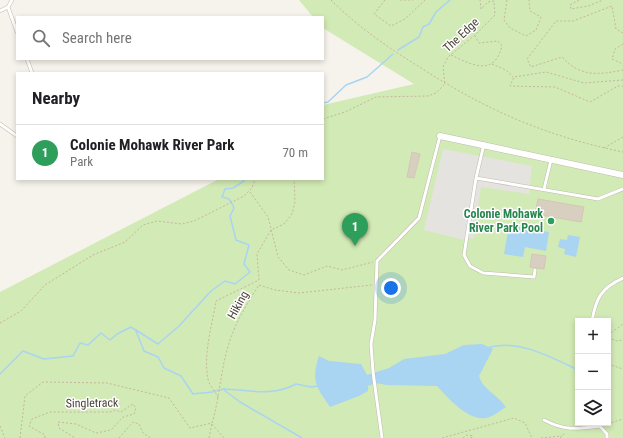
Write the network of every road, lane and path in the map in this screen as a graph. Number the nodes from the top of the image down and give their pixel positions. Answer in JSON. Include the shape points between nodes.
{"nodes":[{"id":1,"x":12,"y":0,"type":"edge"},
{"id":2,"x":331,"y":0,"type":"edge"},
{"id":3,"x":385,"y":0,"type":"edge"},
{"id":4,"x":400,"y":0,"type":"edge"},
{"id":5,"x":413,"y":0,"type":"edge"},
{"id":6,"x":425,"y":0,"type":"edge"},
{"id":7,"x":480,"y":0,"type":"edge"},
{"id":8,"x":507,"y":0,"type":"edge"},
{"id":9,"x":529,"y":0,"type":"edge"},
{"id":10,"x":580,"y":0,"type":"edge"},
{"id":11,"x":603,"y":0,"type":"edge"},
{"id":12,"x":8,"y":7,"type":"junction"},
{"id":13,"x":0,"y":11,"type":"edge"},
{"id":14,"x":16,"y":29,"type":"edge"},
{"id":15,"x":623,"y":33,"type":"edge"},
{"id":16,"x":475,"y":35,"type":"junction"},
{"id":17,"x":623,"y":44,"type":"edge"},
{"id":18,"x":450,"y":55,"type":"junction"},
{"id":19,"x":27,"y":60,"type":"edge"},
{"id":20,"x":491,"y":64,"type":"junction"},
{"id":21,"x":623,"y":64,"type":"edge"},
{"id":22,"x":623,"y":70,"type":"edge"},
{"id":23,"x":32,"y":72,"type":"edge"},
{"id":24,"x":514,"y":77,"type":"junction"},
{"id":25,"x":623,"y":80,"type":"edge"},
{"id":26,"x":445,"y":84,"type":"junction"},
{"id":27,"x":623,"y":86,"type":"edge"},
{"id":28,"x":324,"y":119,"type":"edge"},
{"id":29,"x":0,"y":124,"type":"edge"},
{"id":30,"x":16,"y":135,"type":"edge"},
{"id":31,"x":440,"y":136,"type":"joint"},
{"id":32,"x":623,"y":137,"type":"edge"},
{"id":33,"x":484,"y":144,"type":"junction"},
{"id":34,"x":604,"y":148,"type":"junction"},
{"id":35,"x":623,"y":152,"type":"edge"},
{"id":36,"x":551,"y":160,"type":"junction"},
{"id":37,"x":623,"y":175,"type":"edge"},
{"id":38,"x":476,"y":178,"type":"junction"},
{"id":39,"x":255,"y":180,"type":"edge"},
{"id":40,"x":294,"y":180,"type":"edge"},
{"id":41,"x":544,"y":189,"type":"junction"},
{"id":42,"x":623,"y":189,"type":"edge"},
{"id":43,"x":250,"y":191,"type":"junction"},
{"id":44,"x":271,"y":230,"type":"junction"},
{"id":45,"x":377,"y":261,"type":"junction"},
{"id":46,"x":535,"y":270,"type":"dead end"},
{"id":47,"x":623,"y":278,"type":"edge"},
{"id":48,"x":259,"y":280,"type":"junction"},
{"id":49,"x":375,"y":284,"type":"junction"},
{"id":50,"x":259,"y":285,"type":"junction"},
{"id":51,"x":593,"y":318,"type":"edge"},
{"id":52,"x":0,"y":323,"type":"edge"},
{"id":53,"x":623,"y":324,"type":"edge"},
{"id":54,"x":611,"y":333,"type":"edge"},
{"id":55,"x":611,"y":339,"type":"edge"},
{"id":56,"x":623,"y":340,"type":"edge"},
{"id":57,"x":611,"y":365,"type":"edge"},
{"id":58,"x":623,"y":369,"type":"edge"},
{"id":59,"x":219,"y":401,"type":"junction"},
{"id":60,"x":623,"y":419,"type":"edge"},
{"id":61,"x":544,"y":420,"type":"dead end"},
{"id":62,"x":611,"y":423,"type":"edge"},
{"id":63,"x":212,"y":424,"type":"junction"},
{"id":64,"x":0,"y":426,"type":"edge"},
{"id":65,"x":600,"y":426,"type":"joint"},
{"id":66,"x":568,"y":429,"type":"junction"},
{"id":67,"x":562,"y":436,"type":"junction"},
{"id":68,"x":4,"y":438,"type":"edge"},
{"id":69,"x":20,"y":438,"type":"edge"},
{"id":70,"x":45,"y":438,"type":"edge"},
{"id":71,"x":75,"y":438,"type":"edge"},
{"id":72,"x":119,"y":438,"type":"edge"},
{"id":73,"x":151,"y":438,"type":"edge"},
{"id":74,"x":209,"y":438,"type":"edge"},
{"id":75,"x":224,"y":438,"type":"edge"},
{"id":76,"x":382,"y":438,"type":"edge"},
{"id":77,"x":442,"y":438,"type":"edge"},
{"id":78,"x":463,"y":438,"type":"edge"},
{"id":79,"x":471,"y":438,"type":"edge"},
{"id":80,"x":532,"y":438,"type":"edge"},
{"id":81,"x":541,"y":438,"type":"edge"},
{"id":82,"x":560,"y":438,"type":"edge"},
{"id":83,"x":607,"y":438,"type":"edge"}],
"edges":[{"from":1,"to":12,"type":"lane"},
{"from":2,"to":26,"type":"path","via":[[367,32]]},
{"from":3,"to":6,"type":"path","via":[[374,14],[391,26],[405,19]]},
{"from":4,"to":5,"type":"path"},
{"from":7,"to":16,"type":"path","name":"The Edge","via":[[481,8],[494,1],[495,15]]},
{"from":8,"to":9,"type":"path","via":[[504,20],[510,28],[526,36],[536,30],[541,17],[530,11]]},
{"from":10,"to":11,"type":"path","via":[[570,4],[571,9]]},
{"from":12,"to":13,"type":"lane"},
{"from":12,"to":14,"type":"lane"},
{"from":15,"to":22,"type":"path","via":[[616,29],[612,6],[573,21],[556,21],[526,58],[531,67],[562,57],[571,67],[584,73]]},
{"from":16,"to":18,"type":"path","name":"The Edge"},
{"from":16,"to":20,"type":"path","via":[[479,43],[498,41],[502,46],[499,58]]},
{"from":17,"to":21,"type":"path","via":[[615,49],[612,59]]},
{"from":18,"to":20,"type":"path","via":[[479,66]]},
{"from":18,"to":26,"type":"path","name":"The Edge","via":[[443,67]]},
{"from":19,"to":23,"type":"lane"},
{"from":20,"to":24,"type":"path","via":[[506,70]]},
{"from":24,"to":25,"type":"path","via":[[546,72],[584,83]]},
{"from":24,"to":27,"type":"path","via":[[510,86],[555,87],[590,102],[618,86]]},
{"from":26,"to":28,"type":"path","via":[[433,95],[376,97],[346,112]]},
{"from":26,"to":34,"type":"path","via":[[476,102],[534,128]]},
{"from":29,"to":30,"type":"lane"},
{"from":31,"to":33,"type":"street"},
{"from":31,"to":45,"type":"lane","via":[[419,218]]},
{"from":32,"to":34,"type":"path"},
{"from":33,"to":36,"type":"street"},
{"from":33,"to":38,"type":"lane"},
{"from":34,"to":35,"type":"path"},
{"from":36,"to":37,"type":"street"},
{"from":36,"to":41,"type":"lane"},
{"from":38,"to":41,"type":"lane"},
{"from":38,"to":46,"type":"lane","via":[[464,255],[470,266],[483,273],[534,277]]},
{"from":39,"to":43,"type":"path"},
{"from":40,"to":44,"type":"path","via":[[295,202],[292,214],[284,224]]},
{"from":41,"to":42,"type":"lane","via":[[598,199]]},
{"from":43,"to":44,"type":"path","via":[[268,217]]},
{"from":43,"to":52,"type":"path","via":[[236,201],[187,224],[162,221],[147,223],[124,242],[98,252],[50,282],[40,289],[21,311]]},
{"from":44,"to":45,"type":"path","via":[[278,257],[289,270],[304,275],[328,266],[342,270]]},
{"from":44,"to":48,"type":"path","via":[[257,254]]},
{"from":45,"to":49,"type":"lane"},
{"from":47,"to":51,"type":"lane","via":[[608,286],[600,295]]},
{"from":48,"to":50,"type":"path"},
{"from":48,"to":59,"type":"path","via":[[216,301],[206,352],[208,381],[217,392]]},
{"from":49,"to":50,"type":"path","name":"Hiking","via":[[299,293]]},
{"from":49,"to":76,"type":"lane","via":[[372,372]]},
{"from":50,"to":59,"type":"path","name":"Hiking","via":[[239,316],[226,353],[219,387]]},
{"from":53,"to":54,"type":"path"},
{"from":55,"to":56,"type":"path"},
{"from":57,"to":58,"type":"path"},
{"from":59,"to":63,"type":"path","name":"Hiking"},
{"from":60,"to":62,"type":"path"},
{"from":61,"to":66,"type":"lane"},
{"from":63,"to":69,"type":"path","via":[[190,428],[169,398],[107,383],[43,382],[25,396]]},
{"from":63,"to":74,"type":"path","name":"Hiking"},
{"from":63,"to":75,"type":"path"},
{"from":64,"to":68,"type":"path"},
{"from":65,"to":66,"type":"lane"},
{"from":65,"to":83,"type":"lane","via":[[607,434]]},
{"from":66,"to":67,"type":"path"},
{"from":67,"to":81,"type":"path"},
{"from":67,"to":82,"type":"path"},
{"from":70,"to":71,"type":"path","name":"Singletrack","via":[[45,435],[30,426],[32,419],[50,412],[121,412],[133,404],[136,408],[134,414],[123,417],[111,430],[96,433],[76,424],[58,422],[59,428]]},
{"from":72,"to":73,"type":"path","via":[[133,422],[139,424],[143,432]]},
{"from":77,"to":80,"type":"path","via":[[514,418],[525,423]]},
{"from":78,"to":79,"type":"path","via":[[467,435],[473,436]]}]}
